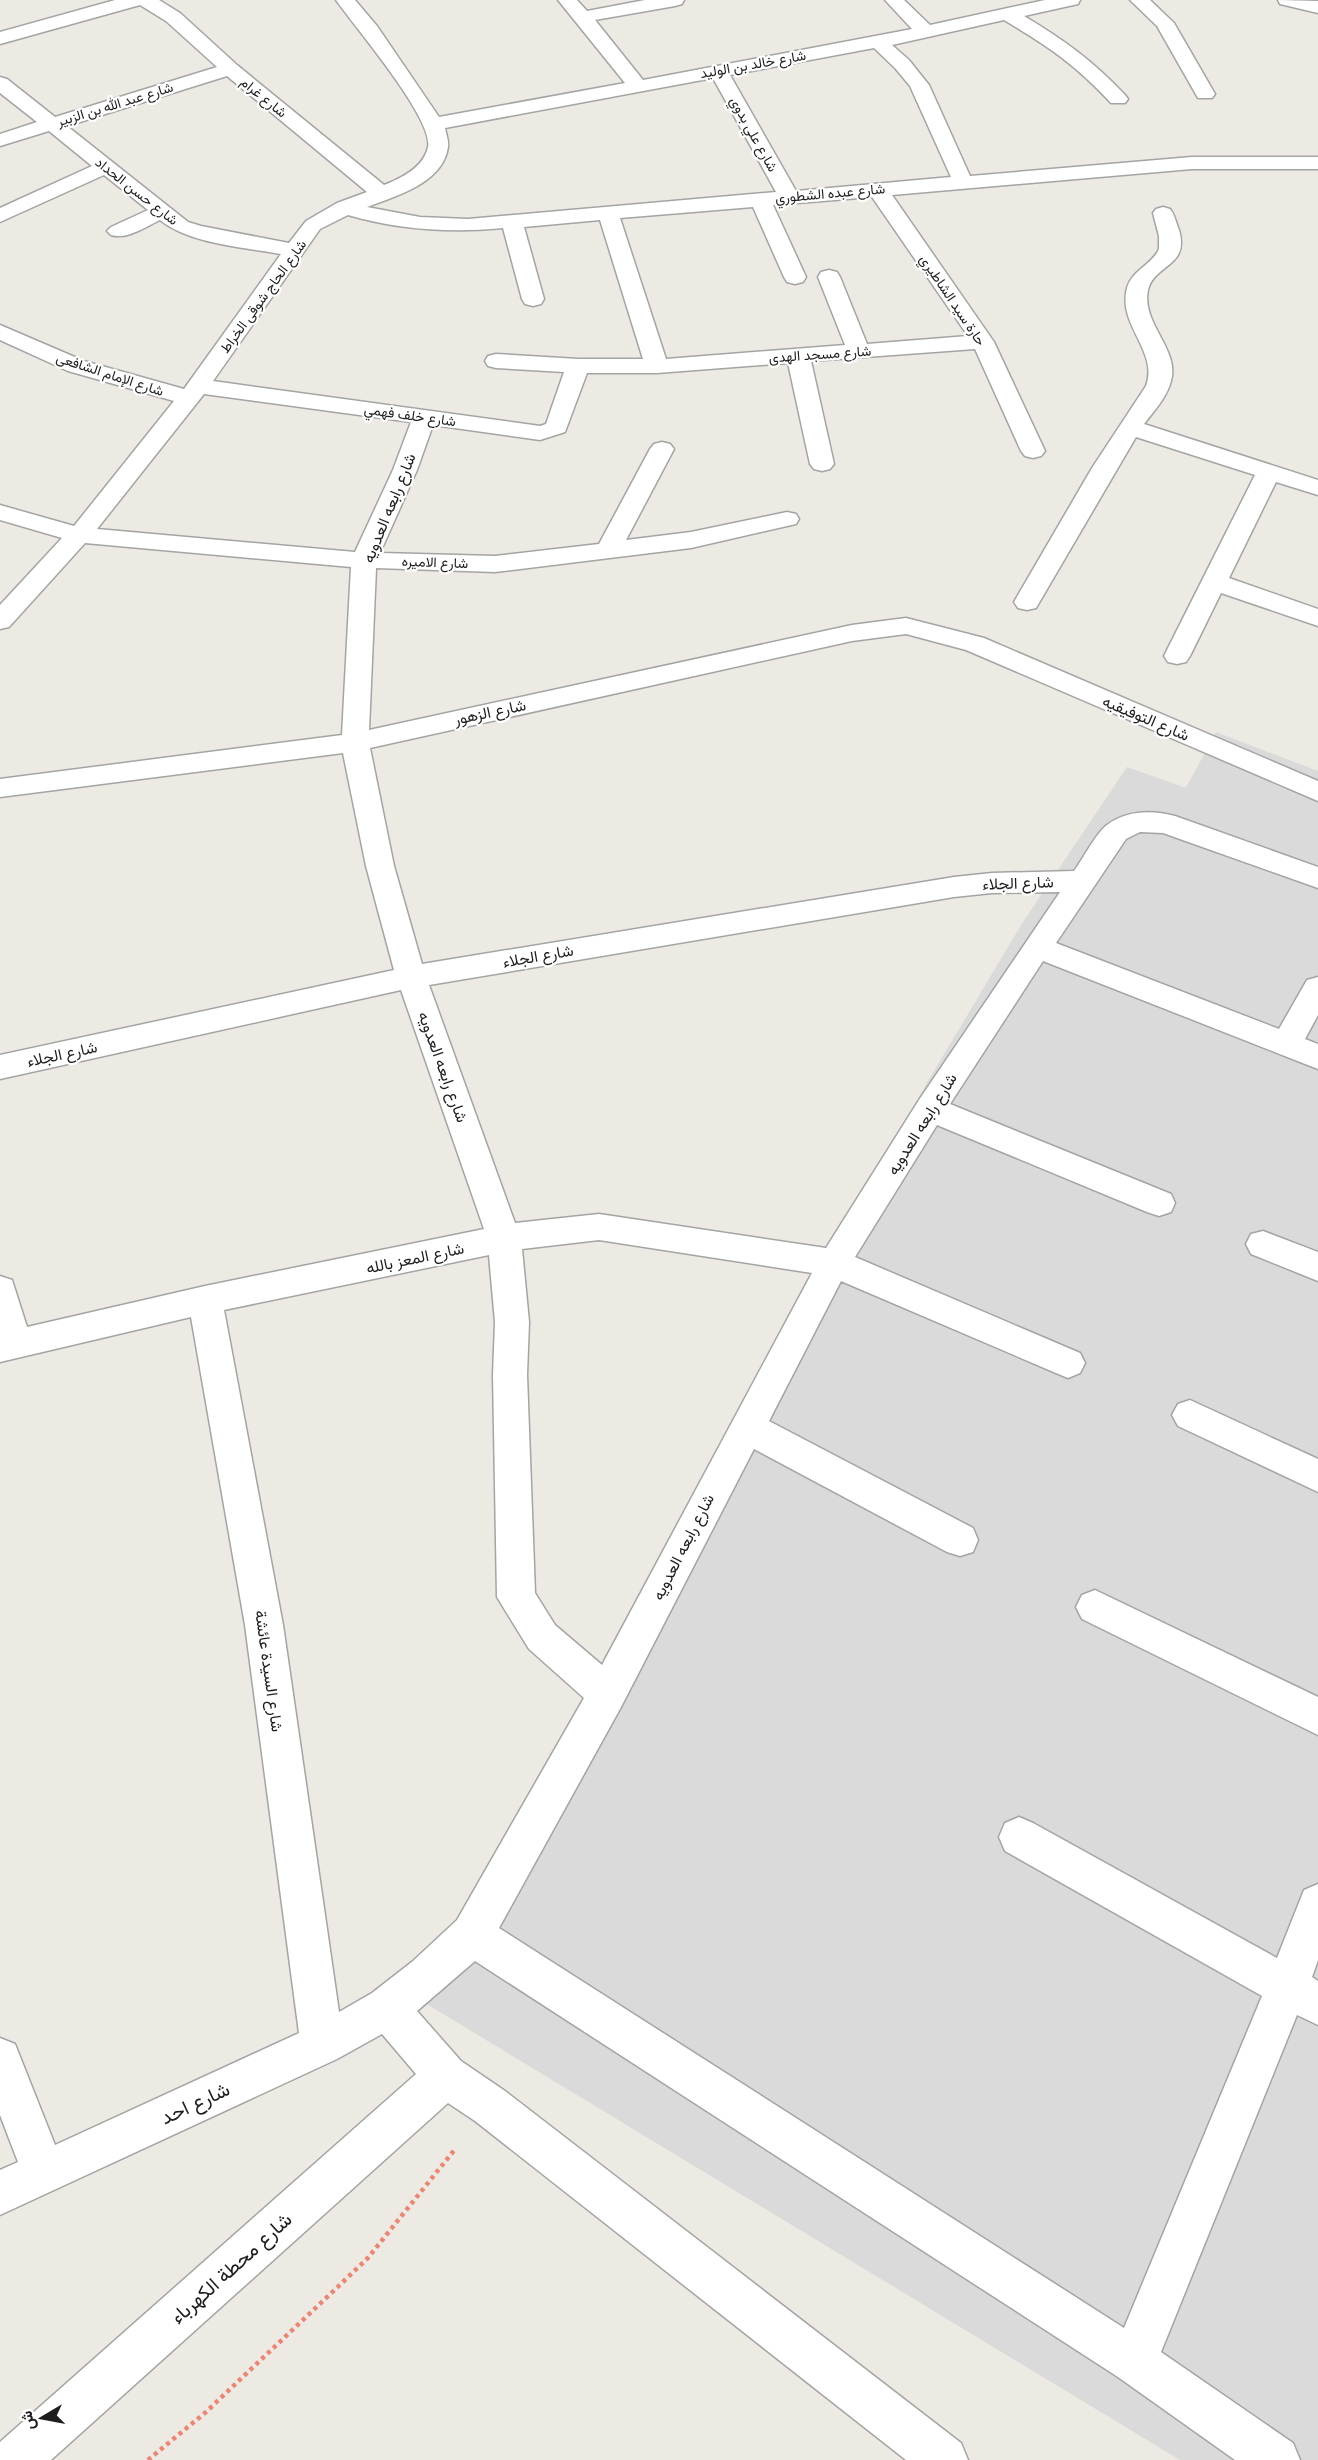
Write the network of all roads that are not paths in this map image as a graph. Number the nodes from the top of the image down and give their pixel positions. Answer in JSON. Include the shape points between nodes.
{"nodes":[{"id":1,"x":136,"y":0,"type":"edge"},
{"id":2,"x":147,"y":0,"type":"edge"},
{"id":3,"x":567,"y":0,"type":"edge"},
{"id":4,"x":675,"y":0,"type":"edge"},
{"id":5,"x":894,"y":0,"type":"edge"},
{"id":6,"x":1071,"y":0,"type":"edge"},
{"id":7,"x":1139,"y":0,"type":"edge"},
{"id":8,"x":1287,"y":0,"type":"edge"},
{"id":9,"x":353,"y":1,"type":"edge"},
{"id":10,"x":1318,"y":6,"type":"edge"},
{"id":11,"x":1007,"y":14,"type":"junction"},
{"id":12,"x":583,"y":17,"type":"junction"},
{"id":13,"x":925,"y":31,"type":"junction"},
{"id":14,"x":0,"y":38,"type":"edge"},
{"id":15,"x":878,"y":42,"type":"junction"},
{"id":16,"x":230,"y":69,"type":"junction"},
{"id":17,"x":718,"y":70,"type":"junction"},
{"id":18,"x":0,"y":83,"type":"edge"},
{"id":19,"x":638,"y":86,"type":"junction"},
{"id":20,"x":1205,"y":94,"type":"dead end"},
{"id":21,"x":1118,"y":99,"type":"dead end"},
{"id":22,"x":50,"y":123,"type":"junction"},
{"id":23,"x":434,"y":124,"type":"junction"},
{"id":24,"x":0,"y":140,"type":"edge"},
{"id":25,"x":1318,"y":163,"type":"edge"},
{"id":26,"x":106,"y":167,"type":"junction"},
{"id":27,"x":963,"y":182,"type":"junction"},
{"id":28,"x":877,"y":189,"type":"junction"},
{"id":29,"x":382,"y":194,"type":"junction"},
{"id":30,"x":789,"y":197,"type":"junction"},
{"id":31,"x":760,"y":200,"type":"junction"},
{"id":32,"x":344,"y":207,"type":"junction"},
{"id":33,"x":163,"y":212,"type":"junction"},
{"id":34,"x":608,"y":213,"type":"junction"},
{"id":35,"x":1163,"y":213,"type":"dead end"},
{"id":36,"x":0,"y":216,"type":"edge"},
{"id":37,"x":512,"y":221,"type":"junction"},
{"id":38,"x":118,"y":231,"type":"dead end"},
{"id":39,"x":296,"y":251,"type":"junction"},
{"id":40,"x":795,"y":277,"type":"dead end"},
{"id":41,"x":830,"y":277,"type":"dead end"},
{"id":42,"x":532,"y":299,"type":"dead end"},
{"id":43,"x":0,"y":332,"type":"edge"},
{"id":44,"x":983,"y":342,"type":"junction"},
{"id":45,"x":859,"y":351,"type":"junction"},
{"id":46,"x":798,"y":356,"type":"junction"},
{"id":47,"x":496,"y":361,"type":"dead end"},
{"id":48,"x":578,"y":366,"type":"junction"},
{"id":49,"x":657,"y":366,"type":"junction"},
{"id":50,"x":193,"y":392,"type":"junction"},
{"id":51,"x":425,"y":416,"type":"junction"},
{"id":52,"x":1130,"y":427,"type":"junction"},
{"id":53,"x":662,"y":449,"type":"dead end"},
{"id":54,"x":1033,"y":451,"type":"dead end"},
{"id":55,"x":822,"y":465,"type":"dead end"},
{"id":56,"x":1269,"y":472,"type":"junction"},
{"id":57,"x":1318,"y":488,"type":"edge"},
{"id":58,"x":0,"y":512,"type":"edge"},
{"id":59,"x":787,"y":519,"type":"dead end"},
{"id":60,"x":79,"y":535,"type":"junction"},
{"id":61,"x":608,"y":551,"type":"junction"},
{"id":62,"x":364,"y":560,"type":"junction"},
{"id":63,"x":1215,"y":582,"type":"junction"},
{"id":64,"x":1027,"y":602,"type":"dead end"},
{"id":65,"x":1318,"y":618,"type":"edge"},
{"id":66,"x":0,"y":621,"type":"edge"},
{"id":67,"x":975,"y":644,"type":"joint"},
{"id":68,"x":1177,"y":656,"type":"dead end"},
{"id":69,"x":355,"y":742,"type":"junction"},
{"id":70,"x":0,"y":788,"type":"edge"},
{"id":71,"x":1318,"y":792,"type":"edge"},
{"id":72,"x":1318,"y":878,"type":"edge"},
{"id":73,"x":1082,"y":881,"type":"junction"},
{"id":74,"x":1037,"y":946,"type":"junction"},
{"id":75,"x":411,"y":977,"type":"junction"},
{"id":76,"x":1318,"y":988,"type":"edge"},
{"id":77,"x":1286,"y":1045,"type":"junction"},
{"id":78,"x":1318,"y":1058,"type":"edge"},
{"id":79,"x":0,"y":1067,"type":"edge"},
{"id":80,"x":930,"y":1109,"type":"junction"},
{"id":81,"x":1160,"y":1203,"type":"dead end"},
{"id":82,"x":504,"y":1238,"type":"junction"},
{"id":83,"x":1263,"y":1244,"type":"dead end"},
{"id":84,"x":834,"y":1263,"type":"junction"},
{"id":85,"x":1318,"y":1267,"type":"edge"},
{"id":86,"x":0,"y":1290,"type":"edge"},
{"id":87,"x":205,"y":1300,"type":"junction"},
{"id":88,"x":7,"y":1346,"type":"edge"},
{"id":89,"x":1068,"y":1363,"type":"dead end"},
{"id":90,"x":1190,"y":1415,"type":"dead end"},
{"id":91,"x":746,"y":1427,"type":"junction"},
{"id":92,"x":1318,"y":1476,"type":"edge"},
{"id":93,"x":960,"y":1540,"type":"dead end"},
{"id":94,"x":1095,"y":1607,"type":"dead end"},
{"id":95,"x":607,"y":1694,"type":"junction"},
{"id":96,"x":1318,"y":1717,"type":"edge"},
{"id":97,"x":1019,"y":1837,"type":"dead end"},
{"id":98,"x":1318,"y":1904,"type":"edge"},
{"id":99,"x":472,"y":1935,"type":"junction"},
{"id":100,"x":1302,"y":1996,"type":"edge"},
{"id":101,"x":387,"y":2008,"type":"junction"},
{"id":102,"x":322,"y":2044,"type":"junction"},
{"id":103,"x":0,"y":2059,"type":"edge"},
{"id":104,"x":446,"y":2076,"type":"junction"},
{"id":105,"x":44,"y":2173,"type":"junction"},
{"id":106,"x":0,"y":2193,"type":"edge"},
{"id":107,"x":1134,"y":2361,"type":"junction"},
{"id":108,"x":16,"y":2460,"type":"edge"},
{"id":109,"x":944,"y":2460,"type":"edge"},
{"id":110,"x":1276,"y":2460,"type":"edge"}],
"edges":[{"from":1,"to":14,"type":"street"},
{"from":2,"to":16,"type":"street","name":"شارع غرام","via":[[173,17]]},
{"from":3,"to":12,"type":"street"},
{"from":4,"to":12,"type":"street"},
{"from":5,"to":13,"type":"street"},
{"from":6,"to":11,"type":"street","name":"شارع خالد بن الوليد"},
{"from":7,"to":20,"type":"street","via":[[1165,22]]},
{"from":8,"to":10,"type":"street"},
{"from":9,"to":23,"type":"street","name":"شارع الحاج شوقى الخراط"},
{"from":11,"to":13,"type":"street","name":"شارع خالد بن الوليد"},
{"from":11,"to":21,"type":"street","via":[[1090,69]]},
{"from":12,"to":19,"type":"street"},
{"from":13,"to":15,"type":"street","name":"شارع خالد بن الوليد"},
{"from":15,"to":17,"type":"street","name":"شارع خالد بن الوليد"},
{"from":15,"to":27,"type":"street","via":[[919,85]]},
{"from":16,"to":22,"type":"street","name":"شارع عبد الله بن الزبير"},
{"from":16,"to":29,"type":"street","name":"شارع غرام"},
{"from":17,"to":19,"type":"street","name":"شارع خالد بن الوليد"},
{"from":17,"to":30,"type":"street","name":"شارع علي بدوي"},
{"from":18,"to":22,"type":"street","name":"شارع حسن الحداد"},
{"from":19,"to":23,"type":"street","name":"شارع خالد بن الوليد"},
{"from":22,"to":24,"type":"street","name":"شارع عبد الله بن الزبير"},
{"from":22,"to":26,"type":"street","name":"شارع حسن الحداد"},
{"from":23,"to":29,"type":"street","name":"شارع الحاج شوقى الخراط","via":[[440,136],[440,149],[434,162],[422,174]]},
{"from":25,"to":27,"type":"street","name":"شارع عبده الشطوري","via":[[1192,163]]},
{"from":26,"to":33,"type":"street","name":"شارع حسن الحداد"},
{"from":26,"to":36,"type":"street"},
{"from":27,"to":28,"type":"street","name":"شارع عبده الشطوري"},
{"from":28,"to":30,"type":"street","name":"شارع عبده الشطوري"},
{"from":28,"to":44,"type":"street","name":"حارة سيد الشاطيري"},
{"from":29,"to":32,"type":"street","name":"شارع الحاج شوقى الخراط"},
{"from":30,"to":31,"type":"street","name":"شارع عبده الشطوري"},
{"from":31,"to":34,"type":"street","name":"شارع عبده الشطوري"},
{"from":31,"to":40,"type":"street"},
{"from":32,"to":37,"type":"street","name":"شارع عبده الشطوري","via":[[381,219],[423,225]]},
{"from":32,"to":39,"type":"street","name":"شارع الحاج شوقى الخراط","via":[[314,225]]},
{"from":33,"to":38,"type":"street"},
{"from":33,"to":39,"type":"street","name":"شارع حسن الحداد","via":[[181,226],[196,231]]},
{"from":34,"to":37,"type":"street","name":"شارع عبده الشطوري"},
{"from":34,"to":49,"type":"street"},
{"from":35,"to":52,"type":"street","via":[[1170,249],[1140,279],[1136,304],[1138,319],[1158,360],[1159,385]]},
{"from":37,"to":42,"type":"street"},
{"from":39,"to":50,"type":"street","name":"شارع الحاج شوقى الخراط"},
{"from":41,"to":45,"type":"street"},
{"from":43,"to":50,"type":"street","name":"شارع الإمام الشافعى","via":[[76,366]]},
{"from":44,"to":45,"type":"street","name":"شارع مسجد الهدى"},
{"from":44,"to":54,"type":"street","name":"حارة سيد الشاطيري"},
{"from":45,"to":46,"type":"street","name":"شارع مسجد الهدى"},
{"from":46,"to":49,"type":"street","name":"شارع مسجد الهدى"},
{"from":46,"to":55,"type":"street"},
{"from":47,"to":48,"type":"street","name":"شارع مسجد الهدى"},
{"from":48,"to":49,"type":"street","name":"شارع مسجد الهدى"},
{"from":48,"to":51,"type":"street","name":"شارع خلف فهمي","via":[[557,426],[547,433]]},
{"from":50,"to":51,"type":"street","name":"شارع خلف فهمي"},
{"from":50,"to":60,"type":"street","name":"شارع الحاج شوقى الخراط"},
{"from":51,"to":62,"type":"street","name":"شارع رابعه العدويه"},
{"from":52,"to":56,"type":"street"},
{"from":52,"to":64,"type":"street"},
{"from":53,"to":61,"type":"street"},
{"from":56,"to":57,"type":"street"},
{"from":56,"to":63,"type":"street"},
{"from":58,"to":60,"type":"street","name":"شارع الاميره"},
{"from":59,"to":61,"type":"street","name":"شارع الاميره","via":[[691,540]]},
{"from":60,"to":62,"type":"street","name":"شارع الاميره"},
{"from":60,"to":66,"type":"street","name":"شارع الحاج شوقى الخراط"},
{"from":61,"to":62,"type":"street","name":"شارع الاميره","via":[[495,564]]},
{"from":62,"to":69,"type":"street","name":"شارع رابعه العدويه"},
{"from":63,"to":65,"type":"street"},
{"from":63,"to":68,"type":"street"},
{"from":67,"to":69,"type":"street","name":"شارع الزهور","via":[[906,626],[852,633]]},
{"from":67,"to":71,"type":"street","name":"شارع التوفيقيه"},
{"from":69,"to":70,"type":"street","name":"شارع الزهور"},
{"from":69,"to":75,"type":"street","name":"شارع رابعه العدويه","via":[[380,866]]},
{"from":72,"to":73,"type":"street","via":[[1165,823],[1136,822],[1116,832]]},
{"from":73,"to":74,"type":"street","name":"شارع رابعه العدويه"},
{"from":73,"to":75,"type":"street","name":"شارع الجلاء","via":[[954,886]]},
{"from":74,"to":77,"type":"street"},
{"from":74,"to":80,"type":"street","name":"شارع رابعه العدويه"},
{"from":75,"to":79,"type":"street","name":"شارع الجلاء"},
{"from":75,"to":82,"type":"street","name":"شارع رابعه العدويه"},
{"from":76,"to":77,"type":"street"},
{"from":77,"to":78,"type":"street"},
{"from":80,"to":81,"type":"street"},
{"from":80,"to":84,"type":"street","name":"شارع رابعه العدويه"},
{"from":82,"to":84,"type":"street","name":"شارع المعز بالله","via":[[599,1227]]},
{"from":82,"to":87,"type":"street","name":"شارع المعز بالله"},
{"from":82,"to":95,"type":"street","name":"شارع رابعه العدويه","via":[[512,1322],[516,1596],[542,1637]]},
{"from":83,"to":85,"type":"street"},
{"from":84,"to":89,"type":"street","name":"شارع المعز بالله"},
{"from":84,"to":91,"type":"street","name":"شارع رابعه العدويه"},
{"from":86,"to":88,"type":"street"},
{"from":87,"to":88,"type":"street","name":"شارع المعز بالله"},
{"from":87,"to":102,"type":"street","name":"شارع السيدة عائشة","via":[[264,1625]]},
{"from":90,"to":92,"type":"street"},
{"from":91,"to":93,"type":"street"},
{"from":91,"to":95,"type":"street","name":"شارع رابعه العدويه"},
{"from":94,"to":96,"type":"street"},
{"from":95,"to":99,"type":"street","name":"شارع رابعه العدويه"},
{"from":97,"to":100,"type":"street"},
{"from":98,"to":100,"type":"street"},
{"from":99,"to":101,"type":"street","name":"شارع رابعه العدويه"},
{"from":99,"to":107,"type":"street"},
{"from":100,"to":107,"type":"street"},
{"from":101,"to":102,"type":"street","name":"شارع احد"},
{"from":101,"to":104,"type":"street"},
{"from":102,"to":105,"type":"street","name":"شارع احد"},
{"from":103,"to":105,"type":"street"},
{"from":104,"to":108,"type":"street","name":"شارع محطة الكهرباء"},
{"from":104,"to":109,"type":"street","via":[[490,2106]]},
{"from":105,"to":106,"type":"street","name":"شارع احد"},
{"from":107,"to":110,"type":"street"}]}
